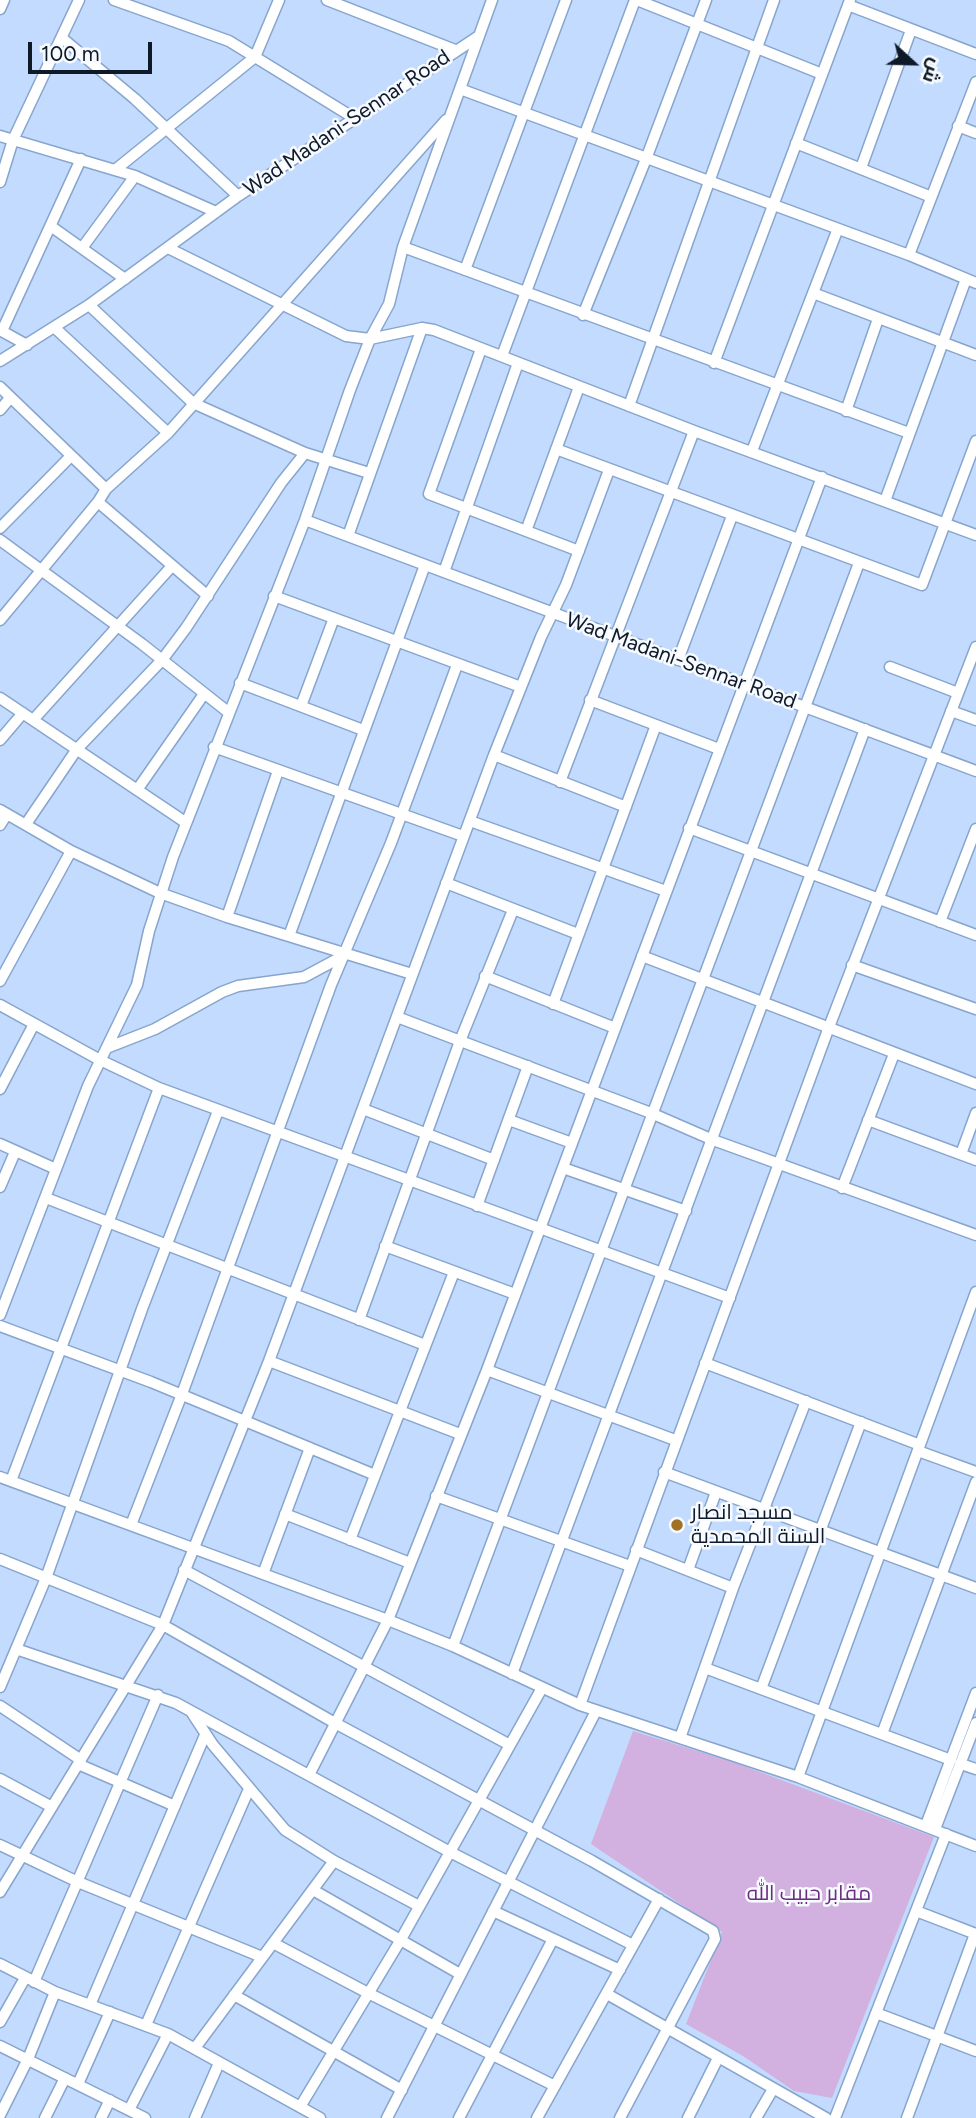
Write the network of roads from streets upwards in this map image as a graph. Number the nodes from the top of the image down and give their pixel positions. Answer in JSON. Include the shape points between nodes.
{"nodes":[{"id":1,"x":4,"y":0,"type":"edge"},
{"id":2,"x":79,"y":0,"type":"edge"},
{"id":3,"x":114,"y":0,"type":"edge"},
{"id":4,"x":279,"y":0,"type":"edge"},
{"id":5,"x":327,"y":0,"type":"edge"},
{"id":6,"x":492,"y":0,"type":"edge"},
{"id":7,"x":566,"y":0,"type":"edge"},
{"id":8,"x":636,"y":0,"type":"edge"},
{"id":9,"x":706,"y":0,"type":"edge"},
{"id":10,"x":774,"y":0,"type":"edge"},
{"id":11,"x":849,"y":3,"type":"edge"},
{"id":12,"x":0,"y":9,"type":"edge"},
{"id":13,"x":697,"y":23,"type":"junction"},
{"id":14,"x":911,"y":30,"type":"junction"},
{"id":15,"x":479,"y":36,"type":"junction"},
{"id":16,"x":62,"y":38,"type":"junction"},
{"id":17,"x":757,"y":48,"type":"junction"},
{"id":18,"x":455,"y":50,"type":"junction"},
{"id":19,"x":976,"y":54,"type":"edge"},
{"id":20,"x":255,"y":57,"type":"junction"},
{"id":21,"x":822,"y":74,"type":"junction"},
{"id":22,"x":976,"y":82,"type":"edge"},
{"id":23,"x":460,"y":89,"type":"junction"},
{"id":24,"x":525,"y":113,"type":"junction"},
{"id":25,"x":451,"y":114,"type":"junction"},
{"id":26,"x":354,"y":118,"type":"junction"},
{"id":27,"x":958,"y":126,"type":"junction"},
{"id":28,"x":165,"y":127,"type":"junction"},
{"id":29,"x":976,"y":133,"type":"edge"},
{"id":30,"x":585,"y":135,"type":"junction"},
{"id":31,"x":0,"y":136,"type":"edge"},
{"id":32,"x":13,"y":139,"type":"junction"},
{"id":33,"x":796,"y":143,"type":"junction"},
{"id":34,"x":81,"y":159,"type":"junction"},
{"id":35,"x":646,"y":159,"type":"junction"},
{"id":36,"x":861,"y":168,"type":"junction"},
{"id":37,"x":115,"y":170,"type":"junction"},
{"id":38,"x":135,"y":176,"type":"junction"},
{"id":39,"x":0,"y":181,"type":"edge"},
{"id":40,"x":709,"y":183,"type":"junction"},
{"id":41,"x":238,"y":196,"type":"junction"},
{"id":42,"x":929,"y":196,"type":"junction"},
{"id":43,"x":772,"y":206,"type":"junction"},
{"id":44,"x":216,"y":212,"type":"junction"},
{"id":45,"x":52,"y":227,"type":"junction"},
{"id":46,"x":836,"y":231,"type":"junction"},
{"id":47,"x":403,"y":247,"type":"junction"},
{"id":48,"x":82,"y":248,"type":"junction"},
{"id":49,"x":169,"y":248,"type":"junction"},
{"id":50,"x":909,"y":255,"type":"junction"},
{"id":51,"x":465,"y":270,"type":"junction"},
{"id":52,"x":125,"y":279,"type":"junction"},
{"id":53,"x":971,"y":281,"type":"edge"},
{"id":54,"x":524,"y":291,"type":"junction"},
{"id":55,"x":813,"y":293,"type":"junction"},
{"id":56,"x":279,"y":304,"type":"junction"},
{"id":57,"x":89,"y":305,"type":"junction"},
{"id":58,"x":583,"y":315,"type":"junction"},
{"id":59,"x":878,"y":319,"type":"junction"},
{"id":60,"x":55,"y":328,"type":"junction"},
{"id":61,"x":422,"y":328,"type":"junction"},
{"id":62,"x":1,"y":330,"type":"edge"},
{"id":63,"x":370,"y":339,"type":"junction"},
{"id":64,"x":653,"y":340,"type":"junction"},
{"id":65,"x":942,"y":343,"type":"junction"},
{"id":66,"x":27,"y":345,"type":"junction"},
{"id":67,"x":481,"y":349,"type":"junction"},
{"id":68,"x":976,"y":355,"type":"edge"},
{"id":69,"x":502,"y":356,"type":"junction"},
{"id":70,"x":0,"y":361,"type":"edge"},
{"id":71,"x":519,"y":363,"type":"junction"},
{"id":72,"x":714,"y":363,"type":"junction"},
{"id":73,"x":777,"y":386,"type":"junction"},
{"id":74,"x":0,"y":387,"type":"edge"},
{"id":75,"x":579,"y":387,"type":"junction"},
{"id":76,"x":10,"y":398,"type":"junction"},
{"id":77,"x":193,"y":403,"type":"junction"},
{"id":78,"x":629,"y":406,"type":"junction"},
{"id":79,"x":0,"y":410,"type":"edge"},
{"id":80,"x":846,"y":411,"type":"junction"},
{"id":81,"x":694,"y":431,"type":"junction"},
{"id":82,"x":167,"y":433,"type":"junction"},
{"id":83,"x":909,"y":433,"type":"junction"},
{"id":84,"x":976,"y":442,"type":"edge"},
{"id":85,"x":556,"y":449,"type":"junction"},
{"id":86,"x":752,"y":451,"type":"junction"},
{"id":87,"x":305,"y":453,"type":"junction"},
{"id":88,"x":71,"y":456,"type":"junction"},
{"id":89,"x":324,"y":460,"type":"junction"},
{"id":90,"x":609,"y":470,"type":"junction"},
{"id":91,"x":369,"y":473,"type":"junction"},
{"id":92,"x":822,"y":477,"type":"junction"},
{"id":93,"x":106,"y":489,"type":"junction"},
{"id":94,"x":670,"y":492,"type":"junction"},
{"id":95,"x":885,"y":501,"type":"junction"},
{"id":96,"x":98,"y":502,"type":"junction"},
{"id":97,"x":466,"y":508,"type":"junction"},
{"id":98,"x":732,"y":516,"type":"junction"},
{"id":99,"x":305,"y":520,"type":"junction"},
{"id":100,"x":944,"y":523,"type":"junction"},
{"id":101,"x":0,"y":528,"type":"edge"},
{"id":102,"x":526,"y":531,"type":"junction"},
{"id":103,"x":976,"y":535,"type":"edge"},
{"id":104,"x":348,"y":536,"type":"junction"},
{"id":105,"x":0,"y":540,"type":"edge"},
{"id":106,"x":798,"y":540,"type":"junction"},
{"id":107,"x":579,"y":551,"type":"junction"},
{"id":108,"x":859,"y":563,"type":"junction"},
{"id":109,"x":425,"y":565,"type":"junction"},
{"id":110,"x":172,"y":566,"type":"junction"},
{"id":111,"x":39,"y":570,"type":"junction"},
{"id":112,"x":444,"y":572,"type":"junction"},
{"id":113,"x":208,"y":596,"type":"junction"},
{"id":114,"x":274,"y":596,"type":"junction"},
{"id":115,"x":552,"y":614,"type":"junction"},
{"id":116,"x":334,"y":618,"type":"junction"},
{"id":117,"x":0,"y":620,"type":"edge"},
{"id":118,"x":119,"y":628,"type":"junction"},
{"id":119,"x":614,"y":637,"type":"junction"},
{"id":120,"x":396,"y":641,"type":"junction"},
{"id":121,"x":976,"y":647,"type":"edge"},
{"id":122,"x":162,"y":660,"type":"junction"},
{"id":123,"x":678,"y":660,"type":"junction"},
{"id":124,"x":457,"y":665,"type":"junction"},
{"id":125,"x":890,"y":667,"type":"dead end"},
{"id":126,"x":972,"y":669,"type":"edge"},
{"id":127,"x":240,"y":683,"type":"junction"},
{"id":128,"x":744,"y":684,"type":"junction"},
{"id":129,"x":521,"y":687,"type":"junction"},
{"id":130,"x":958,"y":693,"type":"junction"},
{"id":131,"x":204,"y":694,"type":"junction"},
{"id":132,"x":0,"y":698,"type":"edge"},
{"id":133,"x":590,"y":700,"type":"junction"},
{"id":134,"x":300,"y":706,"type":"junction"},
{"id":135,"x":804,"y":706,"type":"junction"},
{"id":136,"x":951,"y":711,"type":"junction"},
{"id":137,"x":228,"y":712,"type":"junction"},
{"id":138,"x":23,"y":713,"type":"junction"},
{"id":139,"x":33,"y":720,"type":"junction"},
{"id":140,"x":976,"y":720,"type":"edge"},
{"id":141,"x":656,"y":725,"type":"junction"},
{"id":142,"x":865,"y":729,"type":"junction"},
{"id":143,"x":363,"y":730,"type":"junction"},
{"id":144,"x":0,"y":740,"type":"edge"},
{"id":145,"x":214,"y":747,"type":"junction"},
{"id":146,"x":77,"y":748,"type":"junction"},
{"id":147,"x":719,"y":750,"type":"junction"},
{"id":148,"x":494,"y":755,"type":"junction"},
{"id":149,"x":935,"y":756,"type":"junction"},
{"id":150,"x":278,"y":771,"type":"junction"},
{"id":151,"x":976,"y":771,"type":"edge"},
{"id":152,"x":560,"y":782,"type":"junction"},
{"id":153,"x":137,"y":790,"type":"junction"},
{"id":154,"x":341,"y":793,"type":"junction"},
{"id":155,"x":626,"y":807,"type":"junction"},
{"id":156,"x":3,"y":812,"type":"edge"},
{"id":157,"x":402,"y":815,"type":"junction"},
{"id":158,"x":470,"y":821,"type":"junction"},
{"id":159,"x":185,"y":822,"type":"junction"},
{"id":160,"x":26,"y":824,"type":"junction"},
{"id":161,"x":0,"y":825,"type":"edge"},
{"id":162,"x":690,"y":828,"type":"junction"},
{"id":163,"x":976,"y":829,"type":"edge"},
{"id":164,"x":463,"y":836,"type":"junction"},
{"id":165,"x":973,"y":844,"type":"edge"},
{"id":166,"x":71,"y":851,"type":"junction"},
{"id":167,"x":750,"y":852,"type":"junction"},
{"id":168,"x":604,"y":868,"type":"junction"},
{"id":169,"x":812,"y":874,"type":"junction"},
{"id":170,"x":446,"y":883,"type":"junction"},
{"id":171,"x":666,"y":891,"type":"junction"},
{"id":172,"x":160,"y":893,"type":"junction"},
{"id":173,"x":878,"y":899,"type":"junction"},
{"id":174,"x":513,"y":910,"type":"junction"},
{"id":175,"x":227,"y":917,"type":"junction"},
{"id":176,"x":940,"y":922,"type":"junction"},
{"id":177,"x":578,"y":934,"type":"junction"},
{"id":178,"x":976,"y":935,"type":"edge"},
{"id":179,"x":289,"y":936,"type":"junction"},
{"id":180,"x":346,"y":953,"type":"junction"},
{"id":181,"x":642,"y":956,"type":"junction"},
{"id":182,"x":852,"y":965,"type":"junction"},
{"id":183,"x":412,"y":974,"type":"junction"},
{"id":184,"x":485,"y":976,"type":"junction"},
{"id":185,"x":702,"y":980,"type":"junction"},
{"id":186,"x":0,"y":981,"type":"edge"},
{"id":187,"x":764,"y":1003,"type":"junction"},
{"id":188,"x":553,"y":1004,"type":"junction"},
{"id":189,"x":0,"y":1005,"type":"edge"},
{"id":190,"x":976,"y":1009,"type":"edge"},
{"id":191,"x":397,"y":1017,"type":"junction"},
{"id":192,"x":34,"y":1024,"type":"junction"},
{"id":193,"x":829,"y":1027,"type":"junction"},
{"id":194,"x":615,"y":1028,"type":"junction"},
{"id":195,"x":460,"y":1041,"type":"junction"},
{"id":196,"x":109,"y":1047,"type":"junction"},
{"id":197,"x":894,"y":1054,"type":"junction"},
{"id":198,"x":100,"y":1060,"type":"junction"},
{"id":199,"x":528,"y":1066,"type":"junction"},
{"id":200,"x":976,"y":1084,"type":"edge"},
{"id":201,"x":0,"y":1088,"type":"edge"},
{"id":202,"x":159,"y":1088,"type":"junction"},
{"id":203,"x":592,"y":1091,"type":"junction"},
{"id":204,"x":363,"y":1109,"type":"junction"},
{"id":205,"x":218,"y":1111,"type":"junction"},
{"id":206,"x":651,"y":1113,"type":"junction"},
{"id":207,"x":976,"y":1113,"type":"edge"},
{"id":208,"x":509,"y":1120,"type":"junction"},
{"id":209,"x":868,"y":1120,"type":"junction"},
{"id":210,"x":276,"y":1134,"type":"junction"},
{"id":211,"x":428,"y":1135,"type":"junction"},
{"id":212,"x":713,"y":1140,"type":"junction"},
{"id":213,"x":572,"y":1143,"type":"junction"},
{"id":214,"x":0,"y":1144,"type":"edge"},
{"id":215,"x":15,"y":1152,"type":"junction"},
{"id":216,"x":961,"y":1154,"type":"junction"},
{"id":217,"x":346,"y":1158,"type":"junction"},
{"id":218,"x":494,"y":1160,"type":"junction"},
{"id":219,"x":976,"y":1160,"type":"edge"},
{"id":220,"x":778,"y":1164,"type":"junction"},
{"id":221,"x":563,"y":1168,"type":"junction"},
{"id":222,"x":56,"y":1170,"type":"junction"},
{"id":223,"x":409,"y":1181,"type":"junction"},
{"id":224,"x":0,"y":1187,"type":"edge"},
{"id":225,"x":842,"y":1188,"type":"junction"},
{"id":226,"x":623,"y":1189,"type":"junction"},
{"id":227,"x":46,"y":1198,"type":"junction"},
{"id":228,"x":477,"y":1206,"type":"junction"},
{"id":229,"x":686,"y":1211,"type":"junction"},
{"id":230,"x":110,"y":1221,"type":"junction"},
{"id":231,"x":540,"y":1231,"type":"junction"},
{"id":232,"x":976,"y":1235,"type":"edge"},
{"id":233,"x":167,"y":1243,"type":"junction"},
{"id":234,"x":385,"y":1246,"type":"junction"},
{"id":235,"x":599,"y":1252,"type":"junction"},
{"id":236,"x":227,"y":1266,"type":"junction"},
{"id":237,"x":453,"y":1272,"type":"junction"},
{"id":238,"x":662,"y":1273,"type":"junction"},
{"id":239,"x":976,"y":1292,"type":"edge"},
{"id":240,"x":293,"y":1294,"type":"junction"},
{"id":241,"x":515,"y":1294,"type":"junction"},
{"id":242,"x":730,"y":1298,"type":"junction"},
{"id":243,"x":973,"y":1307,"type":"edge"},
{"id":244,"x":0,"y":1315,"type":"edge"},
{"id":245,"x":359,"y":1320,"type":"junction"},
{"id":246,"x":0,"y":1326,"type":"edge"},
{"id":247,"x":425,"y":1345,"type":"junction"},
{"id":248,"x":62,"y":1349,"type":"junction"},
{"id":249,"x":269,"y":1361,"type":"junction"},
{"id":250,"x":705,"y":1363,"type":"junction"},
{"id":251,"x":120,"y":1370,"type":"junction"},
{"id":252,"x":487,"y":1370,"type":"junction"},
{"id":253,"x":548,"y":1392,"type":"junction"},
{"id":254,"x":181,"y":1394,"type":"junction"},
{"id":255,"x":806,"y":1401,"type":"junction"},
{"id":256,"x":400,"y":1410,"type":"junction"},
{"id":257,"x":609,"y":1416,"type":"junction"},
{"id":258,"x":244,"y":1422,"type":"junction"},
{"id":259,"x":861,"y":1422,"type":"junction"},
{"id":260,"x":460,"y":1434,"type":"junction"},
{"id":261,"x":675,"y":1440,"type":"junction"},
{"id":262,"x":310,"y":1448,"type":"junction"},
{"id":263,"x":919,"y":1448,"type":"junction"},
{"id":264,"x":664,"y":1472,"type":"junction"},
{"id":265,"x":976,"y":1472,"type":"edge"},
{"id":266,"x":375,"y":1475,"type":"junction"},
{"id":267,"x":0,"y":1477,"type":"edge"},
{"id":268,"x":11,"y":1481,"type":"junction"},
{"id":269,"x":976,"y":1482,"type":"edge"},
{"id":270,"x":716,"y":1492,"type":"junction"},
{"id":271,"x":436,"y":1496,"type":"junction"},
{"id":272,"x":73,"y":1502,"type":"junction"},
{"id":273,"x":763,"y":1509,"type":"junction"},
{"id":274,"x":285,"y":1514,"type":"junction"},
{"id":275,"x":500,"y":1520,"type":"junction"},
{"id":276,"x":131,"y":1525,"type":"junction"},
{"id":277,"x":820,"y":1530,"type":"junction"},
{"id":278,"x":350,"y":1540,"type":"junction"},
{"id":279,"x":561,"y":1543,"type":"junction"},
{"id":280,"x":192,"y":1547,"type":"junction"},
{"id":281,"x":636,"y":1550,"type":"junction"},
{"id":282,"x":880,"y":1553,"type":"junction"},
{"id":283,"x":0,"y":1559,"type":"edge"},
{"id":284,"x":410,"y":1563,"type":"junction"},
{"id":285,"x":629,"y":1566,"type":"junction"},
{"id":286,"x":184,"y":1570,"type":"junction"},
{"id":287,"x":688,"y":1570,"type":"junction"},
{"id":288,"x":263,"y":1574,"type":"junction"},
{"id":289,"x":941,"y":1575,"type":"junction"},
{"id":290,"x":46,"y":1577,"type":"junction"},
{"id":291,"x":733,"y":1588,"type":"junction"},
{"id":292,"x":976,"y":1588,"type":"edge"},
{"id":293,"x":388,"y":1620,"type":"junction"},
{"id":294,"x":163,"y":1625,"type":"junction"},
{"id":295,"x":453,"y":1646,"type":"junction"},
{"id":296,"x":16,"y":1649,"type":"junction"},
{"id":297,"x":364,"y":1668,"type":"junction"},
{"id":298,"x":705,"y":1668,"type":"junction"},
{"id":299,"x":512,"y":1674,"type":"junction"},
{"id":300,"x":126,"y":1686,"type":"junction"},
{"id":301,"x":0,"y":1687,"type":"edge"},
{"id":302,"x":542,"y":1688,"type":"junction"},
{"id":303,"x":761,"y":1689,"type":"junction"},
{"id":304,"x":976,"y":1693,"type":"edge"},
{"id":305,"x":158,"y":1695,"type":"junction"},
{"id":306,"x":580,"y":1705,"type":"junction"},
{"id":307,"x":0,"y":1706,"type":"edge"},
{"id":308,"x":596,"y":1711,"type":"junction"},
{"id":309,"x":821,"y":1711,"type":"junction"},
{"id":310,"x":192,"y":1713,"type":"junction"},
{"id":311,"x":335,"y":1723,"type":"junction"},
{"id":312,"x":976,"y":1723,"type":"edge"},
{"id":313,"x":882,"y":1734,"type":"junction"},
{"id":314,"x":205,"y":1735,"type":"junction"},
{"id":315,"x":680,"y":1738,"type":"junction"},
{"id":316,"x":510,"y":1745,"type":"junction"},
{"id":317,"x":79,"y":1762,"type":"junction"},
{"id":318,"x":956,"y":1762,"type":"junction"},
{"id":319,"x":976,"y":1769,"type":"edge"},
{"id":320,"x":310,"y":1773,"type":"junction"},
{"id":321,"x":798,"y":1777,"type":"junction"},
{"id":322,"x":0,"y":1779,"type":"edge"},
{"id":323,"x":120,"y":1782,"type":"junction"},
{"id":324,"x":249,"y":1789,"type":"junction"},
{"id":325,"x":480,"y":1801,"type":"junction"},
{"id":326,"x":175,"y":1806,"type":"junction"},
{"id":327,"x":52,"y":1807,"type":"junction"},
{"id":328,"x":931,"y":1827,"type":"junction"},
{"id":329,"x":538,"y":1831,"type":"junction"},
{"id":330,"x":946,"y":1834,"type":"junction"},
{"id":331,"x":0,"y":1845,"type":"edge"},
{"id":332,"x":976,"y":1846,"type":"edge"},
{"id":333,"x":450,"y":1852,"type":"junction"},
{"id":334,"x":22,"y":1857,"type":"junction"},
{"id":335,"x":334,"y":1861,"type":"junction"},
{"id":336,"x":509,"y":1881,"type":"junction"},
{"id":337,"x":78,"y":1882,"type":"junction"},
{"id":338,"x":313,"y":1890,"type":"junction"},
{"id":339,"x":0,"y":1892,"type":"edge"},
{"id":340,"x":659,"y":1899,"type":"junction"},
{"id":341,"x":133,"y":1904,"type":"junction"},
{"id":342,"x":419,"y":1906,"type":"junction"},
{"id":343,"x":492,"y":1911,"type":"junction"},
{"id":344,"x":916,"y":1911,"type":"junction"},
{"id":345,"x":187,"y":1927,"type":"junction"},
{"id":346,"x":975,"y":1934,"type":"edge"},
{"id":347,"x":553,"y":1939,"type":"junction"},
{"id":348,"x":400,"y":1941,"type":"junction"},
{"id":349,"x":273,"y":1943,"type":"junction"},
{"id":350,"x":633,"y":1945,"type":"junction"},
{"id":351,"x":262,"y":1958,"type":"junction"},
{"id":352,"x":0,"y":1964,"type":"edge"},
{"id":353,"x":620,"y":1970,"type":"junction"},
{"id":354,"x":460,"y":1974,"type":"junction"},
{"id":355,"x":30,"y":1980,"type":"junction"},
{"id":356,"x":55,"y":1992,"type":"junction"},
{"id":357,"x":368,"y":1993,"type":"junction"},
{"id":358,"x":607,"y":1994,"type":"junction"},
{"id":359,"x":234,"y":1995,"type":"junction"},
{"id":360,"x":90,"y":2004,"type":"junction"},
{"id":361,"x":110,"y":2012,"type":"junction"},
{"id":362,"x":876,"y":2013,"type":"junction"},
{"id":363,"x":0,"y":2022,"type":"edge"},
{"id":364,"x":146,"y":2025,"type":"junction"},
{"id":365,"x":434,"y":2026,"type":"junction"},
{"id":366,"x":666,"y":2028,"type":"junction"},
{"id":367,"x":168,"y":2034,"type":"junction"},
{"id":368,"x":937,"y":2036,"type":"junction"},
{"id":369,"x":0,"y":2046,"type":"edge"},
{"id":370,"x":195,"y":2048,"type":"junction"},
{"id":371,"x":334,"y":2051,"type":"junction"},
{"id":372,"x":976,"y":2051,"type":"edge"},
{"id":373,"x":492,"y":2054,"type":"junction"},
{"id":374,"x":718,"y":2058,"type":"junction"},
{"id":375,"x":28,"y":2059,"type":"junction"},
{"id":376,"x":219,"y":2063,"type":"junction"},
{"id":377,"x":65,"y":2077,"type":"junction"},
{"id":378,"x":78,"y":2084,"type":"junction"},
{"id":379,"x":555,"y":2085,"type":"junction"},
{"id":380,"x":773,"y":2089,"type":"junction"},
{"id":381,"x":401,"y":2090,"type":"junction"},
{"id":382,"x":110,"y":2100,"type":"junction"},
{"id":383,"x":300,"y":2107,"type":"junction"},
{"id":384,"x":129,"y":2110,"type":"junction"},
{"id":385,"x":0,"y":2115,"type":"edge"},
{"id":386,"x":822,"y":2117,"type":"edge"},
{"id":387,"x":45,"y":2118,"type":"edge"},
{"id":388,"x":102,"y":2118,"type":"edge"},
{"id":389,"x":145,"y":2118,"type":"edge"},
{"id":390,"x":195,"y":2118,"type":"edge"},
{"id":391,"x":320,"y":2118,"type":"edge"},
{"id":392,"x":387,"y":2118,"type":"edge"},
{"id":393,"x":459,"y":2118,"type":"edge"},
{"id":394,"x":537,"y":2118,"type":"edge"},
{"id":395,"x":620,"y":2118,"type":"edge"},
{"id":396,"x":688,"y":2118,"type":"edge"},
{"id":397,"x":756,"y":2118,"type":"edge"},
{"id":398,"x":835,"y":2118,"type":"edge"},
{"id":399,"x":907,"y":2118,"type":"edge"}],
"edges":[{"from":1,"to":12,"type":"street"},
{"from":2,"to":16,"type":"street"},
{"from":3,"to":20,"type":"street","via":[[207,31]]},
{"from":4,"to":20,"type":"street"},
{"from":5,"to":18,"type":"street"},
{"from":6,"to":15,"type":"street","name":"Wad Madani-Sennar Road"},
{"from":7,"to":24,"type":"street"},
{"from":8,"to":13,"type":"street"},
{"from":8,"to":30,"type":"street"},
{"from":9,"to":13,"type":"street"},
{"from":10,"to":17,"type":"street"},
{"from":11,"to":14,"type":"street"},
{"from":11,"to":21,"type":"street"},
{"from":13,"to":17,"type":"street"},
{"from":13,"to":35,"type":"street"},
{"from":14,"to":19,"type":"street"},
{"from":14,"to":36,"type":"street"},
{"from":15,"to":18,"type":"street","name":"Wad Madani-Sennar Road"},
{"from":15,"to":23,"type":"street","name":"Wad Madani-Sennar Road"},
{"from":16,"to":28,"type":"street"},
{"from":16,"to":32,"type":"street"},
{"from":17,"to":21,"type":"street"},
{"from":17,"to":40,"type":"street"},
{"from":18,"to":26,"type":"street","name":"Wad Madani-Sennar Road"},
{"from":20,"to":26,"type":"street"},
{"from":20,"to":28,"type":"street"},
{"from":21,"to":33,"type":"street"},
{"from":22,"to":27,"type":"street"},
{"from":23,"to":24,"type":"street"},
{"from":23,"to":25,"type":"street","name":"Wad Madani-Sennar Road"},
{"from":24,"to":30,"type":"street"},
{"from":24,"to":51,"type":"street"},
{"from":25,"to":47,"type":"street","name":"Wad Madani-Sennar Road"},
{"from":25,"to":56,"type":"street"},
{"from":26,"to":41,"type":"street","name":"Wad Madani-Sennar Road"},
{"from":27,"to":29,"type":"street"},
{"from":27,"to":42,"type":"street"},
{"from":28,"to":37,"type":"street"},
{"from":28,"to":41,"type":"street"},
{"from":30,"to":35,"type":"street"},
{"from":30,"to":54,"type":"street"},
{"from":31,"to":32,"type":"street"},
{"from":32,"to":34,"type":"street"},
{"from":32,"to":39,"type":"street"},
{"from":33,"to":36,"type":"street"},
{"from":33,"to":43,"type":"street"},
{"from":34,"to":37,"type":"street"},
{"from":34,"to":45,"type":"street"},
{"from":35,"to":40,"type":"street"},
{"from":35,"to":58,"type":"street"},
{"from":36,"to":42,"type":"street"},
{"from":37,"to":38,"type":"street"},
{"from":38,"to":44,"type":"street"},
{"from":38,"to":48,"type":"street"},
{"from":40,"to":43,"type":"street"},
{"from":40,"to":64,"type":"street"},
{"from":41,"to":44,"type":"street","name":"Wad Madani-Sennar Road"},
{"from":42,"to":50,"type":"street"},
{"from":43,"to":46,"type":"street"},
{"from":43,"to":72,"type":"street"},
{"from":44,"to":49,"type":"street","name":"Wad Madani-Sennar Road"},
{"from":45,"to":48,"type":"street"},
{"from":45,"to":62,"type":"street"},
{"from":46,"to":50,"type":"street"},
{"from":46,"to":55,"type":"street"},
{"from":47,"to":51,"type":"street"},
{"from":47,"to":63,"type":"street","name":"Wad Madani-Sennar Road","via":[[389,304]]},
{"from":48,"to":52,"type":"street"},
{"from":49,"to":52,"type":"street","name":"Wad Madani-Sennar Road"},
{"from":49,"to":56,"type":"street"},
{"from":50,"to":53,"type":"street"},
{"from":51,"to":54,"type":"street"},
{"from":52,"to":57,"type":"street","name":"Wad Madani-Sennar Road"},
{"from":53,"to":65,"type":"street"},
{"from":54,"to":58,"type":"street"},
{"from":54,"to":69,"type":"street"},
{"from":55,"to":59,"type":"street"},
{"from":55,"to":73,"type":"street"},
{"from":56,"to":63,"type":"street","via":[[346,336]]},
{"from":56,"to":77,"type":"street"},
{"from":57,"to":60,"type":"street","name":"Wad Madani-Sennar Road"},
{"from":57,"to":77,"type":"street"},
{"from":58,"to":64,"type":"street"},
{"from":59,"to":65,"type":"street"},
{"from":59,"to":80,"type":"street"},
{"from":60,"to":66,"type":"street","name":"Wad Madani-Sennar Road"},
{"from":60,"to":82,"type":"street"},
{"from":61,"to":63,"type":"street"},
{"from":61,"to":67,"type":"street"},
{"from":61,"to":91,"type":"street"},
{"from":62,"to":66,"type":"street"},
{"from":63,"to":89,"type":"street","name":"Wad Madani-Sennar Road"},
{"from":64,"to":72,"type":"street"},
{"from":64,"to":78,"type":"street"},
{"from":65,"to":68,"type":"street"},
{"from":65,"to":83,"type":"street"},
{"from":66,"to":70,"type":"street","name":"Wad Madani-Sennar Road"},
{"from":67,"to":69,"type":"street"},
{"from":67,"to":97,"type":"street","via":[[430,490],[433,496]]},
{"from":69,"to":71,"type":"street"},
{"from":71,"to":75,"type":"street"},
{"from":71,"to":97,"type":"street"},
{"from":72,"to":73,"type":"street"},
{"from":73,"to":80,"type":"street"},
{"from":73,"to":86,"type":"street"},
{"from":74,"to":76,"type":"street"},
{"from":75,"to":78,"type":"street"},
{"from":75,"to":85,"type":"street"},
{"from":76,"to":79,"type":"street"},
{"from":76,"to":88,"type":"street"},
{"from":77,"to":82,"type":"street"},
{"from":77,"to":87,"type":"street"},
{"from":78,"to":81,"type":"street"},
{"from":80,"to":83,"type":"street"},
{"from":81,"to":86,"type":"street"},
{"from":81,"to":94,"type":"street"},
{"from":82,"to":93,"type":"street"},
{"from":83,"to":95,"type":"street"},
{"from":84,"to":100,"type":"street"},
{"from":85,"to":90,"type":"street"},
{"from":85,"to":102,"type":"street"},
{"from":86,"to":92,"type":"street"},
{"from":87,"to":89,"type":"street"},
{"from":87,"to":113,"type":"street"},
{"from":88,"to":93,"type":"street"},
{"from":88,"to":101,"type":"street"},
{"from":89,"to":91,"type":"street"},
{"from":89,"to":99,"type":"street","name":"Wad Madani-Sennar Road"},
{"from":90,"to":94,"type":"street"},
{"from":90,"to":107,"type":"street"},
{"from":91,"to":104,"type":"street"},
{"from":92,"to":95,"type":"street"},
{"from":92,"to":106,"type":"street"},
{"from":93,"to":96,"type":"street"},
{"from":94,"to":98,"type":"street"},
{"from":94,"to":119,"type":"street"},
{"from":95,"to":100,"type":"street"},
{"from":96,"to":110,"type":"street"},
{"from":96,"to":111,"type":"street"},
{"from":97,"to":102,"type":"street"},
{"from":97,"to":112,"type":"street"},
{"from":98,"to":106,"type":"street"},
{"from":98,"to":123,"type":"street"},
{"from":99,"to":104,"type":"street"},
{"from":99,"to":114,"type":"street","name":"Wad Madani-Sennar Road"},
{"from":100,"to":103,"type":"street"},
{"from":100,"to":108,"type":"street","via":[[922,586]]},
{"from":102,"to":107,"type":"street"},
{"from":104,"to":109,"type":"street"},
{"from":105,"to":111,"type":"street"},
{"from":106,"to":108,"type":"street"},
{"from":106,"to":128,"type":"street"},
{"from":107,"to":115,"type":"street"},
{"from":108,"to":135,"type":"street"},
{"from":109,"to":112,"type":"street"},
{"from":109,"to":120,"type":"street"},
{"from":110,"to":113,"type":"street"},
{"from":110,"to":118,"type":"street"},
{"from":111,"to":117,"type":"street"},
{"from":111,"to":118,"type":"street"},
{"from":112,"to":115,"type":"street"},
{"from":113,"to":122,"type":"street"},
{"from":114,"to":116,"type":"street"},
{"from":114,"to":127,"type":"street","name":"Wad Madani-Sennar Road"},
{"from":115,"to":119,"type":"street","name":"Wad Madani-Sennar Road"},
{"from":115,"to":129,"type":"street","name":"Wad Madani-Sennar Road"},
{"from":116,"to":120,"type":"street"},
{"from":116,"to":134,"type":"street"},
{"from":118,"to":122,"type":"street"},
{"from":118,"to":139,"type":"street"},
{"from":119,"to":123,"type":"street","name":"Wad Madani-Sennar Road"},
{"from":119,"to":133,"type":"street"},
{"from":120,"to":124,"type":"street"},
{"from":120,"to":143,"type":"street"},
{"from":121,"to":126,"type":"street"},
{"from":122,"to":131,"type":"street"},
{"from":122,"to":146,"type":"street"},
{"from":123,"to":128,"type":"street","name":"Wad Madani-Sennar Road"},
{"from":124,"to":129,"type":"street"},
{"from":124,"to":157,"type":"street"},
{"from":125,"to":130,"type":"street"},
{"from":126,"to":130,"type":"street"},
{"from":127,"to":134,"type":"street"},
{"from":127,"to":137,"type":"street","name":"Wad Madani-Sennar Road"},
{"from":128,"to":135,"type":"street","name":"Wad Madani-Sennar Road"},
{"from":128,"to":147,"type":"street"},
{"from":129,"to":148,"type":"street","name":"Wad Madani-Sennar Road"},
{"from":130,"to":136,"type":"street"},
{"from":131,"to":137,"type":"street"},
{"from":131,"to":153,"type":"street"},
{"from":132,"to":138,"type":"street"},
{"from":133,"to":141,"type":"street"},
{"from":133,"to":152,"type":"street"},
{"from":134,"to":143,"type":"street"},
{"from":135,"to":142,"type":"street","name":"Wad Madani-Sennar Road"},
{"from":135,"to":167,"type":"street"},
{"from":136,"to":140,"type":"street"},
{"from":136,"to":149,"type":"street"},
{"from":137,"to":145,"type":"street","name":"Wad Madani-Sennar Road"},
{"from":138,"to":139,"type":"street"},
{"from":138,"to":144,"type":"street"},
{"from":139,"to":146,"type":"street"},
{"from":141,"to":147,"type":"street"},
{"from":141,"to":155,"type":"street"},
{"from":142,"to":149,"type":"street","name":"Wad Madani-Sennar Road"},
{"from":142,"to":169,"type":"street"},
{"from":143,"to":154,"type":"street"},
{"from":145,"to":150,"type":"street"},
{"from":145,"to":159,"type":"street","name":"Wad Madani-Sennar Road"},
{"from":146,"to":153,"type":"street"},
{"from":146,"to":160,"type":"street"},
{"from":147,"to":162,"type":"street"},
{"from":148,"to":152,"type":"street"},
{"from":148,"to":158,"type":"street","name":"Wad Madani-Sennar Road"},
{"from":149,"to":151,"type":"street","name":"Wad Madani-Sennar Road"},
{"from":149,"to":173,"type":"street"},
{"from":150,"to":154,"type":"street"},
{"from":150,"to":175,"type":"street"},
{"from":152,"to":155,"type":"street"},
{"from":153,"to":159,"type":"street"},
{"from":154,"to":157,"type":"street"},
{"from":154,"to":179,"type":"street"},
{"from":155,"to":168,"type":"street"},
{"from":156,"to":160,"type":"street"},
{"from":156,"to":161,"type":"street"},
{"from":157,"to":164,"type":"street"},
{"from":157,"to":180,"type":"street"},
{"from":158,"to":164,"type":"street","name":"Wad Madani-Sennar Road"},
{"from":158,"to":168,"type":"street"},
{"from":159,"to":172,"type":"street","name":"Wad Madani-Sennar Road"},
{"from":160,"to":166,"type":"street"},
{"from":162,"to":167,"type":"street"},
{"from":162,"to":171,"type":"street"},
{"from":163,"to":165,"type":"street"},
{"from":164,"to":170,"type":"street","name":"Wad Madani-Sennar Road"},
{"from":165,"to":176,"type":"street"},
{"from":166,"to":172,"type":"street"},
{"from":166,"to":186,"type":"street"},
{"from":167,"to":169,"type":"street"},
{"from":167,"to":185,"type":"street"},
{"from":168,"to":171,"type":"street"},
{"from":168,"to":177,"type":"street"},
{"from":169,"to":173,"type":"street"},
{"from":169,"to":187,"type":"street"},
{"from":170,"to":174,"type":"street"},
{"from":170,"to":183,"type":"street","name":"Wad Madani-Sennar Road"},
{"from":171,"to":181,"type":"street"},
{"from":172,"to":175,"type":"street"},
{"from":172,"to":196,"type":"street","name":"Wad Madani-Sennar Road","via":[[137,985]]},
{"from":173,"to":176,"type":"street"},
{"from":173,"to":182,"type":"street"},
{"from":174,"to":177,"type":"street"},
{"from":174,"to":184,"type":"street"},
{"from":175,"to":179,"type":"street"},
{"from":176,"to":178,"type":"street"},
{"from":177,"to":188,"type":"street"},
{"from":179,"to":180,"type":"street"},
{"from":180,"to":183,"type":"street"},
{"from":180,"to":196,"type":"street","via":[[304,977],[222,992],[155,1029]]},
{"from":180,"to":210,"type":"street"},
{"from":181,"to":185,"type":"street"},
{"from":181,"to":194,"type":"street"},
{"from":182,"to":190,"type":"street"},
{"from":182,"to":193,"type":"street"},
{"from":183,"to":191,"type":"street","name":"Wad Madani-Sennar Road"},
{"from":184,"to":188,"type":"street"},
{"from":184,"to":195,"type":"street"},
{"from":185,"to":187,"type":"street"},
{"from":185,"to":206,"type":"street"},
{"from":187,"to":193,"type":"street"},
{"from":187,"to":212,"type":"street"},
{"from":188,"to":194,"type":"street"},
{"from":189,"to":192,"type":"street"},
{"from":191,"to":195,"type":"street"},
{"from":191,"to":204,"type":"street","name":"Wad Madani-Sennar Road"},
{"from":192,"to":198,"type":"street"},
{"from":192,"to":201,"type":"street"},
{"from":193,"to":197,"type":"street"},
{"from":193,"to":220,"type":"street"},
{"from":194,"to":203,"type":"street"},
{"from":195,"to":199,"type":"street"},
{"from":195,"to":211,"type":"street"},
{"from":196,"to":198,"type":"street","name":"Wad Madani-Sennar Road"},
{"from":197,"to":200,"type":"street"},
{"from":197,"to":209,"type":"street"},
{"from":198,"to":202,"type":"street"},
{"from":198,"to":222,"type":"street","name":"Wad Madani-Sennar Road"},
{"from":199,"to":203,"type":"street"},
{"from":199,"to":208,"type":"street"},
{"from":202,"to":205,"type":"street"},
{"from":202,"to":230,"type":"street"},
{"from":203,"to":206,"type":"street"},
{"from":203,"to":213,"type":"street"},
{"from":204,"to":211,"type":"street"},
{"from":204,"to":217,"type":"street","name":"Wad Madani-Sennar Road"},
{"from":205,"to":210,"type":"street"},
{"from":205,"to":233,"type":"street"},
{"from":206,"to":212,"type":"street"},
{"from":206,"to":226,"type":"street"},
{"from":207,"to":216,"type":"street"},
{"from":208,"to":213,"type":"street"},
{"from":208,"to":218,"type":"street"},
{"from":209,"to":216,"type":"street"},
{"from":209,"to":225,"type":"street"},
{"from":210,"to":217,"type":"street"},
{"from":210,"to":236,"type":"street"},
{"from":211,"to":218,"type":"street"},
{"from":211,"to":223,"type":"street"},
{"from":212,"to":220,"type":"street"},
{"from":212,"to":229,"type":"street"},
{"from":213,"to":221,"type":"street"},
{"from":214,"to":215,"type":"street"},
{"from":215,"to":222,"type":"street"},
{"from":215,"to":224,"type":"street"},
{"from":216,"to":219,"type":"street"},
{"from":217,"to":223,"type":"street"},
{"from":217,"to":240,"type":"street","name":"Wad Madani-Sennar Road"},
{"from":218,"to":228,"type":"street"},
{"from":220,"to":225,"type":"street"},
{"from":220,"to":242,"type":"street"},
{"from":221,"to":226,"type":"street"},
{"from":221,"to":231,"type":"street"},
{"from":222,"to":227,"type":"street","name":"Wad Madani-Sennar Road"},
{"from":223,"to":228,"type":"street"},
{"from":223,"to":234,"type":"street"},
{"from":225,"to":232,"type":"street"},
{"from":226,"to":229,"type":"street"},
{"from":226,"to":235,"type":"street"},
{"from":227,"to":230,"type":"street"},
{"from":227,"to":244,"type":"street","name":"Wad Madani-Sennar Road"},
{"from":228,"to":231,"type":"street"},
{"from":229,"to":238,"type":"street"},
{"from":230,"to":233,"type":"street"},
{"from":230,"to":248,"type":"street"},
{"from":231,"to":235,"type":"street"},
{"from":231,"to":241,"type":"street"},
{"from":233,"to":236,"type":"street"},
{"from":233,"to":251,"type":"street"},
{"from":234,"to":237,"type":"street"},
{"from":234,"to":245,"type":"street"},
{"from":235,"to":238,"type":"street"},
{"from":235,"to":253,"type":"street"},
{"from":236,"to":240,"type":"street"},
{"from":236,"to":254,"type":"street"},
{"from":237,"to":241,"type":"street"},
{"from":237,"to":247,"type":"street"},
{"from":238,"to":242,"type":"street"},
{"from":238,"to":257,"type":"street"},
{"from":239,"to":243,"type":"street"},
{"from":240,"to":245,"type":"street"},
{"from":240,"to":249,"type":"street","name":"Wad Madani-Sennar Road"},
{"from":241,"to":252,"type":"street"},
{"from":242,"to":250,"type":"street"},
{"from":243,"to":263,"type":"street"},
{"from":245,"to":247,"type":"street"},
{"from":246,"to":248,"type":"street"},
{"from":247,"to":256,"type":"street"},
{"from":248,"to":251,"type":"street"},
{"from":248,"to":268,"type":"street"},
{"from":249,"to":256,"type":"street"},
{"from":249,"to":258,"type":"street","name":"Wad Madani-Sennar Road"},
{"from":250,"to":255,"type":"street"},
{"from":250,"to":261,"type":"street"},
{"from":251,"to":254,"type":"street"},
{"from":251,"to":272,"type":"street"},
{"from":252,"to":253,"type":"street"},
{"from":252,"to":260,"type":"street"},
{"from":253,"to":257,"type":"street"},
{"from":253,"to":275,"type":"street"},
{"from":254,"to":258,"type":"street"},
{"from":254,"to":276,"type":"street"},
{"from":255,"to":259,"type":"street"},
{"from":255,"to":273,"type":"street"},
{"from":256,"to":260,"type":"street"},
{"from":256,"to":266,"type":"street"},
{"from":257,"to":261,"type":"street"},
{"from":257,"to":279,"type":"street"},
{"from":258,"to":262,"type":"street"},
{"from":258,"to":280,"type":"street","name":"Wad Madani-Sennar Road"},
{"from":259,"to":263,"type":"street"},
{"from":259,"to":277,"type":"street"},
{"from":260,"to":271,"type":"street"},
{"from":261,"to":264,"type":"street"},
{"from":262,"to":266,"type":"street"},
{"from":262,"to":274,"type":"street"},
{"from":263,"to":265,"type":"street"},
{"from":263,"to":282,"type":"street"},
{"from":264,"to":270,"type":"street"},
{"from":264,"to":281,"type":"street"},
{"from":266,"to":278,"type":"street"},
{"from":267,"to":268,"type":"street"},
{"from":268,"to":272,"type":"street"},
{"from":269,"to":289,"type":"street"},
{"from":270,"to":273,"type":"street"},
{"from":270,"to":287,"type":"street"},
{"from":271,"to":275,"type":"street"},
{"from":271,"to":284,"type":"street"},
{"from":272,"to":276,"type":"street"},
{"from":272,"to":290,"type":"street"},
{"from":273,"to":277,"type":"street"},
{"from":273,"to":291,"type":"street"},
{"from":274,"to":278,"type":"street"},
{"from":274,"to":288,"type":"street"},
{"from":275,"to":279,"type":"street"},
{"from":275,"to":295,"type":"street"},
{"from":276,"to":280,"type":"street"},
{"from":277,"to":282,"type":"street"},
{"from":277,"to":303,"type":"street"},
{"from":278,"to":284,"type":"street"},
{"from":279,"to":285,"type":"street"},
{"from":279,"to":299,"type":"street"},
{"from":280,"to":286,"type":"street","name":"Wad Madani-Sennar Road"},
{"from":280,"to":288,"type":"street"},
{"from":281,"to":285,"type":"street"},
{"from":281,"to":287,"type":"street"},
{"from":282,"to":289,"type":"street"},
{"from":282,"to":309,"type":"street"},
{"from":283,"to":290,"type":"street"},
{"from":284,"to":293,"type":"street"},
{"from":285,"to":306,"type":"street"},
{"from":286,"to":294,"type":"street","name":"Wad Madani-Sennar Road"},
{"from":286,"to":297,"type":"street"},
{"from":287,"to":291,"type":"street"},
{"from":288,"to":293,"type":"street"},
{"from":289,"to":292,"type":"street"},
{"from":289,"to":313,"type":"street"},
{"from":290,"to":294,"type":"street"},
{"from":290,"to":296,"type":"street"},
{"from":291,"to":298,"type":"street"},
{"from":293,"to":295,"type":"street"},
{"from":293,"to":297,"type":"street"},
{"from":294,"to":300,"type":"street","name":"Wad Madani-Sennar Road"},
{"from":294,"to":311,"type":"street"},
{"from":295,"to":299,"type":"street"},
{"from":296,"to":300,"type":"street"},
{"from":296,"to":301,"type":"street"},
{"from":297,"to":311,"type":"street"},
{"from":297,"to":316,"type":"street"},
{"from":298,"to":303,"type":"street"},
{"from":298,"to":315,"type":"street"},
{"from":299,"to":302,"type":"street"},
{"from":300,"to":305,"type":"street"},
{"from":300,"to":317,"type":"street","name":"Wad Madani-Sennar Road"},
{"from":302,"to":306,"type":"street"},
{"from":302,"to":316,"type":"street"},
{"from":303,"to":309,"type":"street"},
{"from":304,"to":318,"type":"street"},
{"from":305,"to":310,"type":"street"},
{"from":305,"to":323,"type":"street"},
{"from":306,"to":308,"type":"street"},
{"from":307,"to":317,"type":"street"},
{"from":308,"to":315,"type":"street"},
{"from":308,"to":329,"type":"street"},
{"from":309,"to":313,"type":"street"},
{"from":309,"to":321,"type":"street"},
{"from":310,"to":314,"type":"street"},
{"from":310,"to":320,"type":"street"},
{"from":311,"to":320,"type":"street"},
{"from":311,"to":325,"type":"street"},
{"from":312,"to":318,"type":"street"},
{"from":313,"to":318,"type":"street"},
{"from":314,"to":324,"type":"street"},
{"from":314,"to":326,"type":"street"},
{"from":315,"to":321,"type":"street"},
{"from":316,"to":325,"type":"street"},
{"from":317,"to":323,"type":"street"},
{"from":317,"to":327,"type":"street","name":"Wad Madani-Sennar Road"},
{"from":318,"to":319,"type":"street"},
{"from":318,"to":328,"type":"street"},
{"from":320,"to":333,"type":"street"},
{"from":321,"to":328,"type":"street"},
{"from":322,"to":327,"type":"street"},
{"from":323,"to":326,"type":"street"},
{"from":323,"to":337,"type":"street"},
{"from":324,"to":335,"type":"street","via":[[285,1830]]},
{"from":324,"to":345,"type":"street"},
{"from":325,"to":329,"type":"street"},
{"from":325,"to":333,"type":"street"},
{"from":326,"to":341,"type":"street"},
{"from":327,"to":334,"type":"street","name":"Wad Madani-Sennar Road"},
{"from":328,"to":330,"type":"street"},
{"from":329,"to":336,"type":"street"},
{"from":329,"to":340,"type":"street"},
{"from":330,"to":332,"type":"street"},
{"from":330,"to":344,"type":"street"},
{"from":331,"to":334,"type":"street"},
{"from":333,"to":336,"type":"street"},
{"from":333,"to":342,"type":"street"},
{"from":334,"to":337,"type":"street"},
{"from":334,"to":339,"type":"street","name":"Wad Madani-Sennar Road"},
{"from":335,"to":338,"type":"street"},
{"from":335,"to":342,"type":"street"},
{"from":336,"to":343,"type":"street"},
{"from":336,"to":350,"type":"street"},
{"from":337,"to":341,"type":"street"},
{"from":337,"to":355,"type":"street"},
{"from":338,"to":348,"type":"street"},
{"from":338,"to":349,"type":"street"},
{"from":340,"to":350,"type":"street"},
{"from":340,"to":366,"type":"street","via":[[715,1935]]},
{"from":341,"to":345,"type":"street"},
{"from":341,"to":360,"type":"street"},
{"from":342,"to":348,"type":"street"},
{"from":343,"to":347,"type":"street"},
{"from":343,"to":354,"type":"street"},
{"from":344,"to":346,"type":"street"},
{"from":344,"to":362,"type":"street"},
{"from":345,"to":351,"type":"street"},
{"from":345,"to":364,"type":"street"},
{"from":346,"to":368,"type":"street"},
{"from":347,"to":353,"type":"street"},
{"from":347,"to":373,"type":"street"},
{"from":348,"to":354,"type":"street"},
{"from":348,"to":357,"type":"street"},
{"from":349,"to":351,"type":"street"},
{"from":349,"to":357,"type":"street"},
{"from":350,"to":353,"type":"street"},
{"from":351,"to":359,"type":"street"},
{"from":352,"to":355,"type":"street"},
{"from":353,"to":358,"type":"street"},
{"from":354,"to":365,"type":"street"},
{"from":355,"to":356,"type":"street"},
{"from":355,"to":363,"type":"street"},
{"from":356,"to":360,"type":"street"},
{"from":356,"to":375,"type":"street"},
{"from":357,"to":365,"type":"street"},
{"from":357,"to":371,"type":"street"},
{"from":358,"to":366,"type":"street"},
{"from":358,"to":379,"type":"street"},
{"from":359,"to":370,"type":"street"},
{"from":359,"to":371,"type":"street"},
{"from":360,"to":361,"type":"street"},
{"from":361,"to":364,"type":"street"},
{"from":361,"to":378,"type":"street"},
{"from":362,"to":368,"type":"street"},
{"from":362,"to":398,"type":"street"},
{"from":364,"to":367,"type":"street"},
{"from":365,"to":373,"type":"street"},
{"from":365,"to":381,"type":"street"},
{"from":366,"to":374,"type":"street"},
{"from":366,"to":395,"type":"street"},
{"from":367,"to":370,"type":"street"},
{"from":367,"to":384,"type":"street"},
{"from":368,"to":372,"type":"street"},
{"from":368,"to":399,"type":"street"},
{"from":369,"to":375,"type":"street"},
{"from":370,"to":376,"type":"street"},
{"from":371,"to":381,"type":"street"},
{"from":371,"to":383,"type":"street"},
{"from":373,"to":379,"type":"street"},
{"from":373,"to":393,"type":"street"},
{"from":374,"to":380,"type":"street"},
{"from":374,"to":396,"type":"street"},
{"from":375,"to":377,"type":"street"},
{"from":375,"to":385,"type":"street"},
{"from":376,"to":383,"type":"street"},
{"from":376,"to":390,"type":"street"},
{"from":377,"to":378,"type":"street"},
{"from":377,"to":387,"type":"street"},
{"from":378,"to":382,"type":"street"},
{"from":379,"to":394,"type":"street"},
{"from":380,"to":386,"type":"street"},
{"from":380,"to":397,"type":"street"},
{"from":381,"to":392,"type":"street"},
{"from":382,"to":384,"type":"street"},
{"from":382,"to":388,"type":"street"},
{"from":383,"to":391,"type":"street"},
{"from":384,"to":389,"type":"street"}]}
